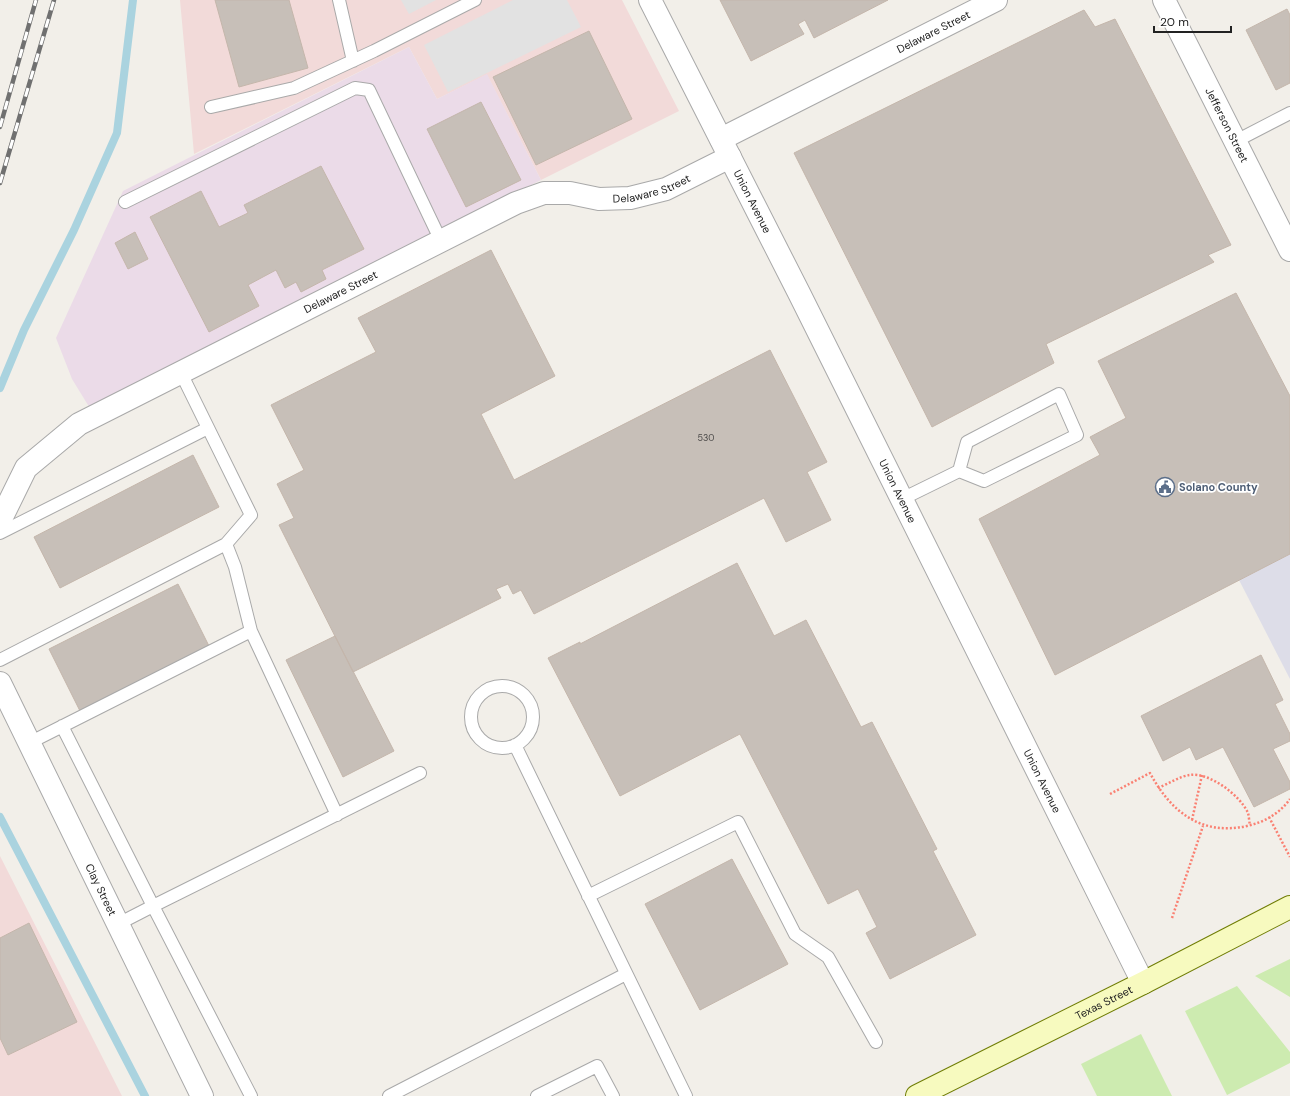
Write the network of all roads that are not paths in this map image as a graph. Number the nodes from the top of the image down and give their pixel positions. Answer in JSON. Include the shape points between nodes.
{"nodes":[{"id":1,"x":339,"y":0,"type":"edge"},
{"id":2,"x":475,"y":0,"type":"edge"},
{"id":3,"x":650,"y":0,"type":"edge"},
{"id":4,"x":996,"y":0,"type":"edge"},
{"id":5,"x":1164,"y":0,"type":"edge"},
{"id":6,"x":353,"y":61,"type":"junction"},
{"id":7,"x":211,"y":107,"type":"dead end"},
{"id":8,"x":1290,"y":113,"type":"edge"},
{"id":9,"x":1234,"y":142,"type":"junction"},
{"id":10,"x":725,"y":148,"type":"junction"},
{"id":11,"x":125,"y":202,"type":"dead end"},
{"id":12,"x":441,"y":241,"type":"junction"},
{"id":13,"x":1290,"y":250,"type":"edge"},
{"id":14,"x":181,"y":373,"type":"junction"},
{"id":15,"x":208,"y":428,"type":"junction"},
{"id":16,"x":959,"y":470,"type":"junction"},
{"id":17,"x":902,"y":499,"type":"junction"},
{"id":18,"x":0,"y":521,"type":"edge"},
{"id":19,"x":0,"y":533,"type":"edge"},
{"id":20,"x":226,"y":544,"type":"junction"},
{"id":21,"x":251,"y":631,"type":"junction"},
{"id":22,"x":0,"y":660,"type":"edge"},
{"id":23,"x":0,"y":683,"type":"edge"},
{"id":24,"x":62,"y":726,"type":"junction"},
{"id":25,"x":30,"y":743,"type":"junction"},
{"id":26,"x":515,"y":745,"type":"junction"},
{"id":27,"x":420,"y":773,"type":"dead end"},
{"id":28,"x":337,"y":815,"type":"junction"},
{"id":29,"x":588,"y":896,"type":"junction"},
{"id":30,"x":153,"y":906,"type":"junction"},
{"id":31,"x":1290,"y":907,"type":"edge"},
{"id":32,"x":118,"y":924,"type":"junction"},
{"id":33,"x":626,"y":974,"type":"junction"},
{"id":34,"x":1143,"y":983,"type":"junction"},
{"id":35,"x":876,"y":1042,"type":"dead end"},
{"id":36,"x":392,"y":1095,"type":"edge"},
{"id":37,"x":202,"y":1096,"type":"edge"},
{"id":38,"x":251,"y":1096,"type":"edge"},
{"id":39,"x":537,"y":1096,"type":"edge"},
{"id":40,"x":613,"y":1096,"type":"edge"},
{"id":41,"x":686,"y":1096,"type":"edge"},
{"id":42,"x":917,"y":1096,"type":"edge"}],
"edges":[{"from":1,"to":6,"type":"lane"},
{"from":2,"to":6,"type":"lane"},
{"from":3,"to":10,"type":"street","name":"Union Avenue"},
{"from":4,"to":10,"type":"street","name":"Delaware Street"},
{"from":5,"to":9,"type":"street","name":"Jefferson Street"},
{"from":6,"to":7,"type":"lane","via":[[294,88]]},
{"from":8,"to":9,"type":"lane"},
{"from":9,"to":13,"type":"street","name":"Jefferson Street"},
{"from":10,"to":12,"type":"street","name":"Delaware Street","via":[[666,189],[630,198],[599,199],[570,193],[544,193],[516,203]]},
{"from":10,"to":17,"type":"street","name":"Union Avenue"},
{"from":11,"to":12,"type":"lane","via":[[355,88],[369,90]]},
{"from":12,"to":14,"type":"street","name":"Delaware Street"},
{"from":14,"to":15,"type":"lane"},
{"from":14,"to":18,"type":"street","name":"Delaware Street","via":[[79,424],[26,468]]},
{"from":15,"to":19,"type":"lane"},
{"from":15,"to":20,"type":"lane","via":[[251,515]]},
{"from":16,"to":16,"type":"lane","via":[[984,481],[1077,435],[1059,394],[967,442]]},
{"from":16,"to":17,"type":"lane"},
{"from":17,"to":34,"type":"street","name":"Union Avenue"},
{"from":20,"to":21,"type":"lane","via":[[235,567]]},
{"from":20,"to":22,"type":"lane"},
{"from":21,"to":24,"type":"lane"},
{"from":21,"to":28,"type":"lane"},
{"from":23,"to":25,"type":"street","name":"Clay Street"},
{"from":24,"to":25,"type":"lane"},
{"from":24,"to":30,"type":"lane"},
{"from":25,"to":32,"type":"street","name":"Clay Street"},
{"from":26,"to":26,"type":"lane","via":[[524,739],[530,730],[533,708],[519,691],[507,686],[494,687],[483,693],[474,703],[471,715],[473,728],[490,746],[502,748]]},
{"from":26,"to":29,"type":"lane"},
{"from":27,"to":28,"type":"lane"},
{"from":28,"to":30,"type":"lane"},
{"from":29,"to":33,"type":"lane"},
{"from":29,"to":35,"type":"lane","via":[[738,822],[795,934],[828,957]]},
{"from":30,"to":32,"type":"lane"},
{"from":30,"to":38,"type":"lane"},
{"from":31,"to":34,"type":"main road","name":"Texas Street"},
{"from":32,"to":37,"type":"street","name":"Clay Street"},
{"from":33,"to":36,"type":"lane"},
{"from":33,"to":41,"type":"lane"},
{"from":34,"to":42,"type":"main road","name":"Texas Street"},
{"from":39,"to":40,"type":"lane","via":[[598,1066]]}]}
